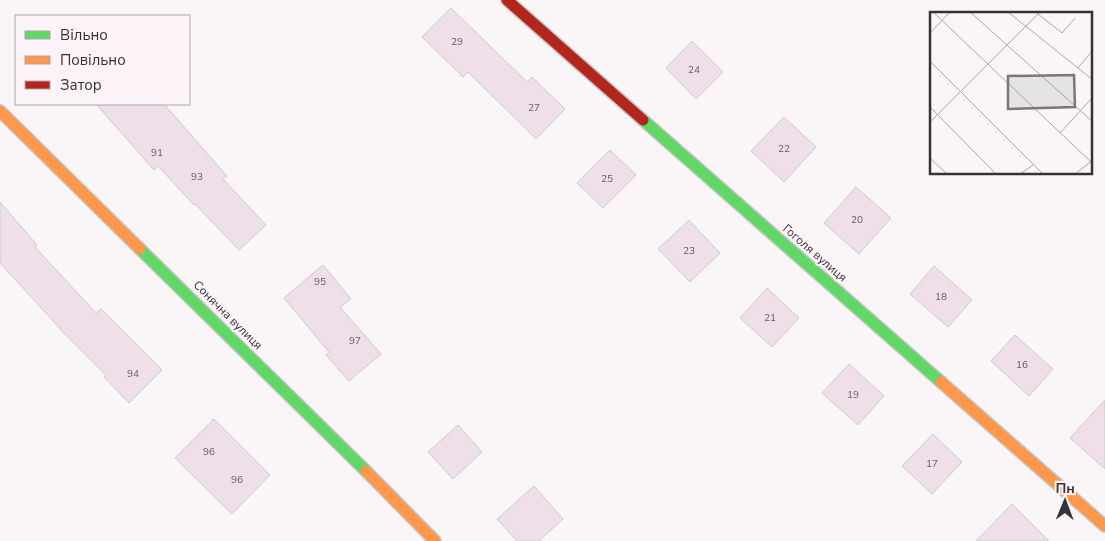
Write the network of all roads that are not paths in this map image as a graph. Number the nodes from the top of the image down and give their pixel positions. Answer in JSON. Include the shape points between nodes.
{"nodes":[{"id":1,"x":507,"y":0,"type":"edge"},
{"id":2,"x":0,"y":111,"type":"edge"},
{"id":3,"x":1105,"y":526,"type":"edge"},
{"id":4,"x":434,"y":541,"type":"edge"}],
"edges":[{"from":1,"to":3,"type":"street","name":"Гоголя вулиця"},
{"from":2,"to":4,"type":"street","name":"Сонячна вулиця"}]}
